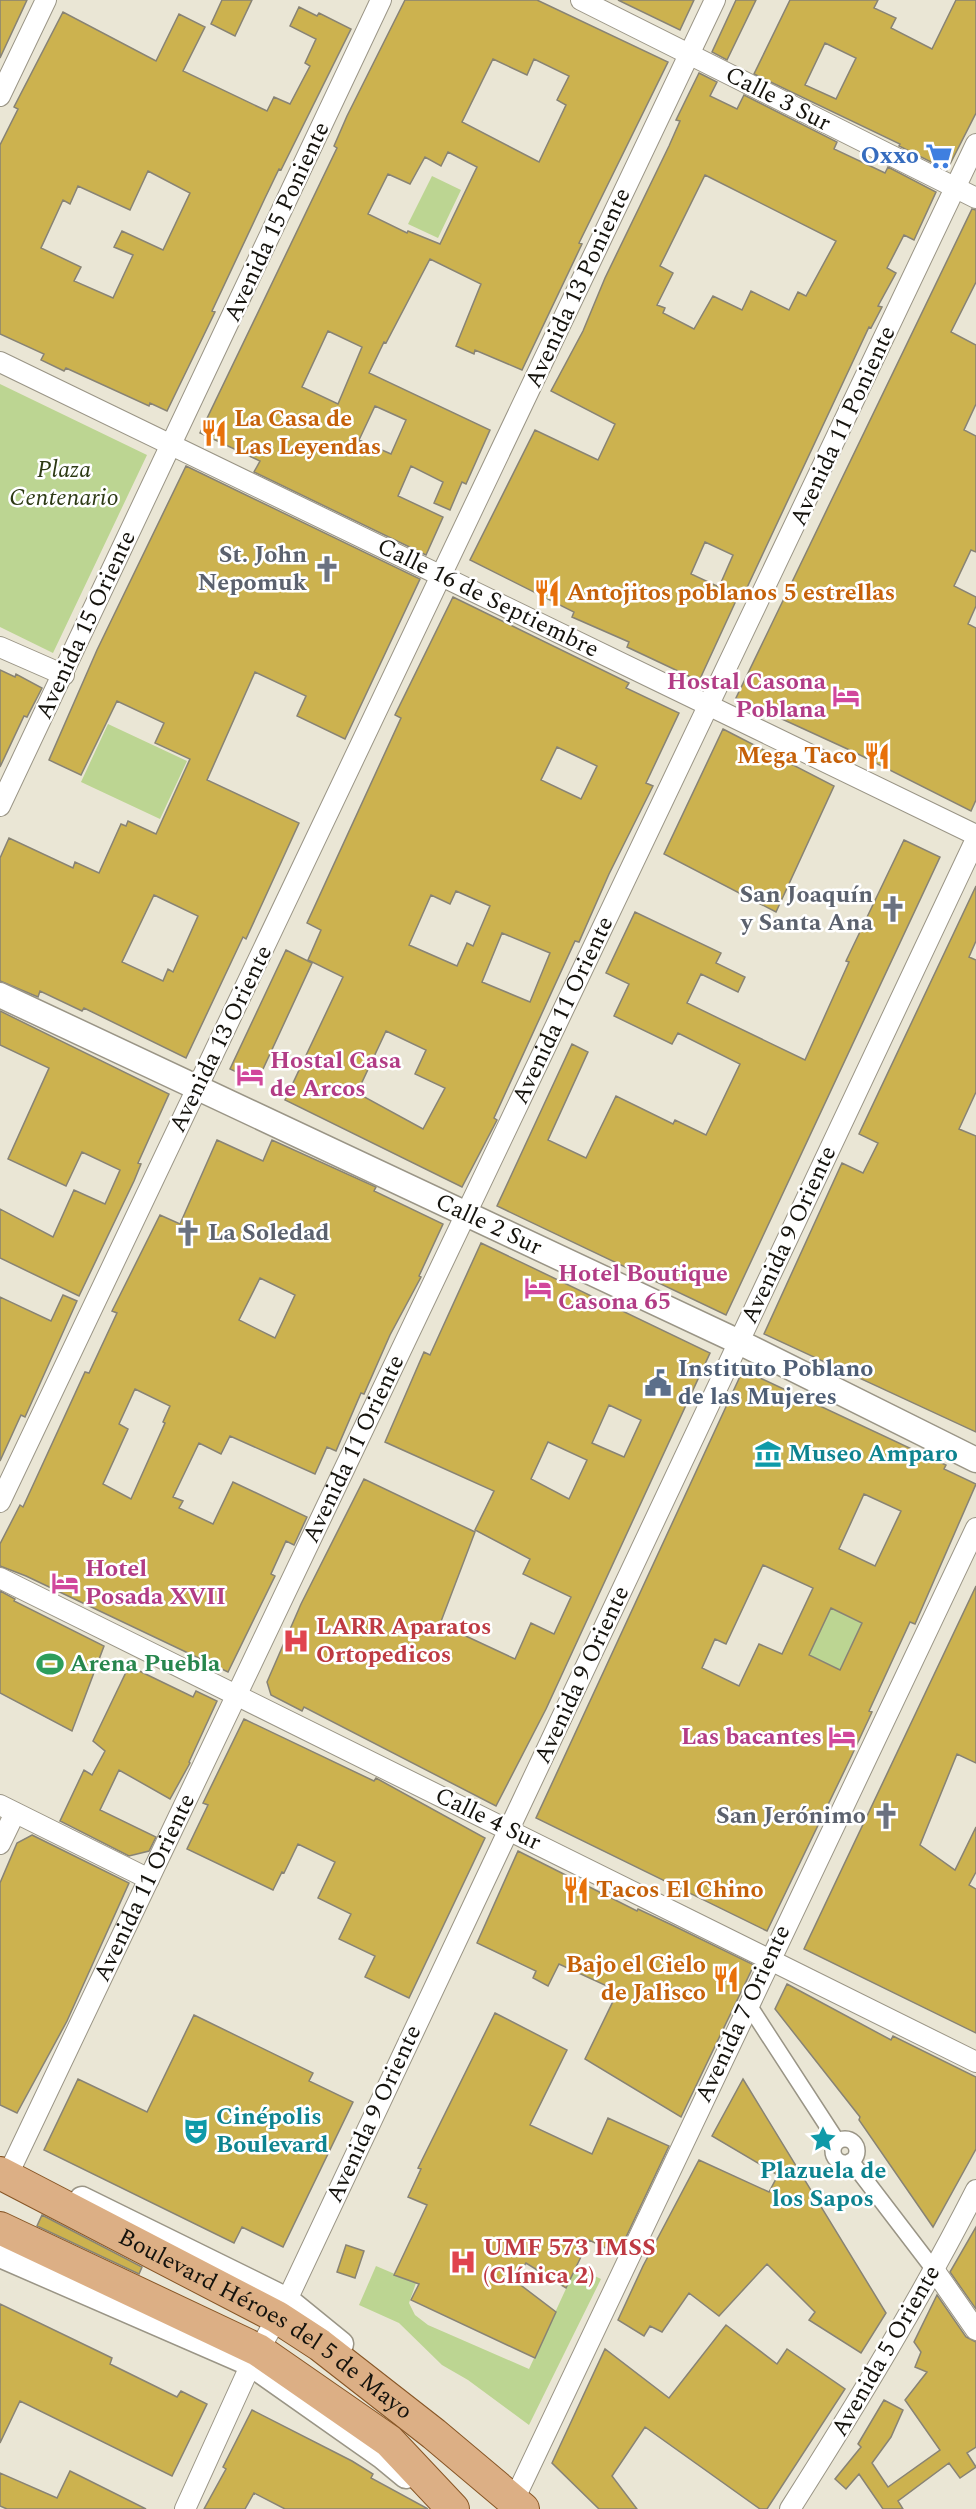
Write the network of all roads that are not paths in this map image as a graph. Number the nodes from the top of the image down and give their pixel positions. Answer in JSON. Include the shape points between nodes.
{"nodes":[{"id":1,"x":46,"y":0,"type":"edge"},
{"id":2,"x":381,"y":0,"type":"edge"},
{"id":3,"x":580,"y":0,"type":"edge"},
{"id":4,"x":715,"y":0,"type":"edge"},
{"id":5,"x":689,"y":54,"type":"junction"},
{"id":6,"x":0,"y":96,"type":"edge"},
{"id":7,"x":976,"y":144,"type":"edge"},
{"id":8,"x":955,"y":188,"type":"junction"},
{"id":9,"x":976,"y":198,"type":"edge"},
{"id":10,"x":0,"y":362,"type":"edge"},
{"id":11,"x":172,"y":445,"type":"junction"},
{"id":12,"x":443,"y":576,"type":"junction"},
{"id":13,"x":0,"y":647,"type":"edge"},
{"id":14,"x":64,"y":675,"type":"junction"},
{"id":15,"x":710,"y":707,"type":"junction"},
{"id":16,"x":0,"y":806,"type":"edge"},
{"id":17,"x":976,"y":837,"type":"edge"},
{"id":18,"x":0,"y":995,"type":"edge"},
{"id":19,"x":198,"y":1088,"type":"junction"},
{"id":20,"x":466,"y":1215,"type":"junction"},
{"id":21,"x":739,"y":1342,"type":"junction"},
{"id":22,"x":976,"y":1460,"type":"edge"},
{"id":23,"x":0,"y":1502,"type":"edge"},
{"id":24,"x":976,"y":1528,"type":"edge"},
{"id":25,"x":0,"y":1578,"type":"edge"},
{"id":26,"x":237,"y":1695,"type":"junction"},
{"id":27,"x":8,"y":1809,"type":"edge"},
{"id":28,"x":509,"y":1829,"type":"junction"},
{"id":29,"x":0,"y":1844,"type":"edge"},
{"id":30,"x":149,"y":1879,"type":"junction"},
{"id":31,"x":769,"y":1959,"type":"junction"},
{"id":32,"x":748,"y":2004,"type":"junction"},
{"id":33,"x":976,"y":2062,"type":"edge"},
{"id":34,"x":4,"y":2173,"type":"edge"},
{"id":35,"x":976,"y":2190,"type":"edge"},
{"id":36,"x":0,"y":2228,"type":"edge"},
{"id":37,"x":0,"y":2254,"type":"edge"},
{"id":38,"x":934,"y":2271,"type":"junction"},
{"id":39,"x":282,"y":2308,"type":"junction"},
{"id":40,"x":976,"y":2330,"type":"edge"},
{"id":41,"x":254,"y":2357,"type":"junction"},
{"id":42,"x":518,"y":2505,"type":"edge"},
{"id":43,"x":185,"y":2509,"type":"edge"},
{"id":44,"x":444,"y":2509,"type":"edge"},
{"id":45,"x":453,"y":2509,"type":"edge"},
{"id":46,"x":790,"y":2509,"type":"edge"}],
"edges":[{"from":1,"to":6,"type":"street"},
{"from":2,"to":11,"type":"street","name":"Avenida 15 Poniente"},
{"from":3,"to":5,"type":"street","name":"Calle 3 Sur"},
{"from":4,"to":5,"type":"street","name":"Avenida 13 Poniente"},
{"from":5,"to":8,"type":"street","name":"Calle 3 Sur"},
{"from":5,"to":12,"type":"street","name":"Avenida 13 Poniente"},
{"from":7,"to":8,"type":"street","name":"Avenida 11 Poniente"},
{"from":8,"to":9,"type":"street","name":"Calle 3 Sur"},
{"from":8,"to":15,"type":"street","name":"Avenida 11 Poniente"},
{"from":10,"to":11,"type":"street","name":"Calle 16 de Septiembre"},
{"from":11,"to":12,"type":"street","name":"Calle 16 de Septiembre"},
{"from":11,"to":14,"type":"street","name":"Avenida 15 Oriente"},
{"from":12,"to":15,"type":"street","name":"Calle 16 de Septiembre"},
{"from":12,"to":19,"type":"street","name":"Avenida 13 Oriente"},
{"from":13,"to":14,"type":"street"},
{"from":14,"to":16,"type":"street","name":"Avenida 15 Oriente"},
{"from":15,"to":17,"type":"street","name":"Calle 16 de Septiembre"},
{"from":15,"to":20,"type":"street","name":"Avenida 11 Oriente"},
{"from":17,"to":21,"type":"street","name":"Avenida 9 Oriente"},
{"from":18,"to":19,"type":"street","name":"Calle 2 Sur"},
{"from":19,"to":20,"type":"street","name":"Calle 2 Sur"},
{"from":19,"to":23,"type":"street","name":"Avenida 13 Oriente"},
{"from":20,"to":21,"type":"street","name":"Calle 2 Sur"},
{"from":20,"to":26,"type":"street","name":"Avenida 11 Oriente"},
{"from":21,"to":22,"type":"street","name":"Calle 2 Sur"},
{"from":21,"to":28,"type":"street","name":"Avenida 9 Oriente"},
{"from":24,"to":31,"type":"street","name":"Avenida 7 Oriente"},
{"from":25,"to":26,"type":"street","name":"Calle 4 Sur"},
{"from":26,"to":28,"type":"street","name":"Calle 4 Sur"},
{"from":26,"to":30,"type":"street","name":"Avenida 11 Oriente"},
{"from":27,"to":29,"type":"street"},
{"from":27,"to":30,"type":"street"},
{"from":28,"to":31,"type":"street","name":"Calle 4 Sur"},
{"from":28,"to":39,"type":"street","name":"Avenida 9 Oriente"},
{"from":30,"to":34,"type":"street","name":"Avenida 11 Oriente"},
{"from":31,"to":32,"type":"street","name":"Avenida 7 Oriente"},
{"from":31,"to":33,"type":"street","name":"Calle 4 Sur"},
{"from":32,"to":38,"type":"street","via":[[837,2141],[849,2139],[855,2145],[857,2152],[851,2162]]},
{"from":32,"to":42,"type":"street","name":"Avenida 7 Oriente"},
{"from":34,"to":39,"type":"main road","name":"Boulevard Héroes del 5 de Mayo"},
{"from":35,"to":38,"type":"street","name":"Avenida 5 Oriente"},
{"from":36,"to":41,"type":"main road","name":"Boulevard Héroes del 5 de Mayo"},
{"from":37,"to":41,"type":"street","name":"Boulevard Héroes del 5 de Mayo"},
{"from":38,"to":40,"type":"street"},
{"from":38,"to":46,"type":"street","name":"Avenida 5 Oriente"},
{"from":39,"to":41,"type":"street","name":"Avenida 9 Oriente"},
{"from":39,"to":42,"type":"main road","name":"Boulevard Héroes del 5 de Mayo","via":[[320,2345]]},
{"from":41,"to":43,"type":"street","name":"Avenida 9 Oriente"},
{"from":41,"to":44,"type":"street","name":"Boulevard Héroes del 5 de Mayo","via":[[384,2457]]},
{"from":41,"to":45,"type":"main road","name":"Boulevard Héroes del 5 de Mayo","via":[[388,2441]]}]}
